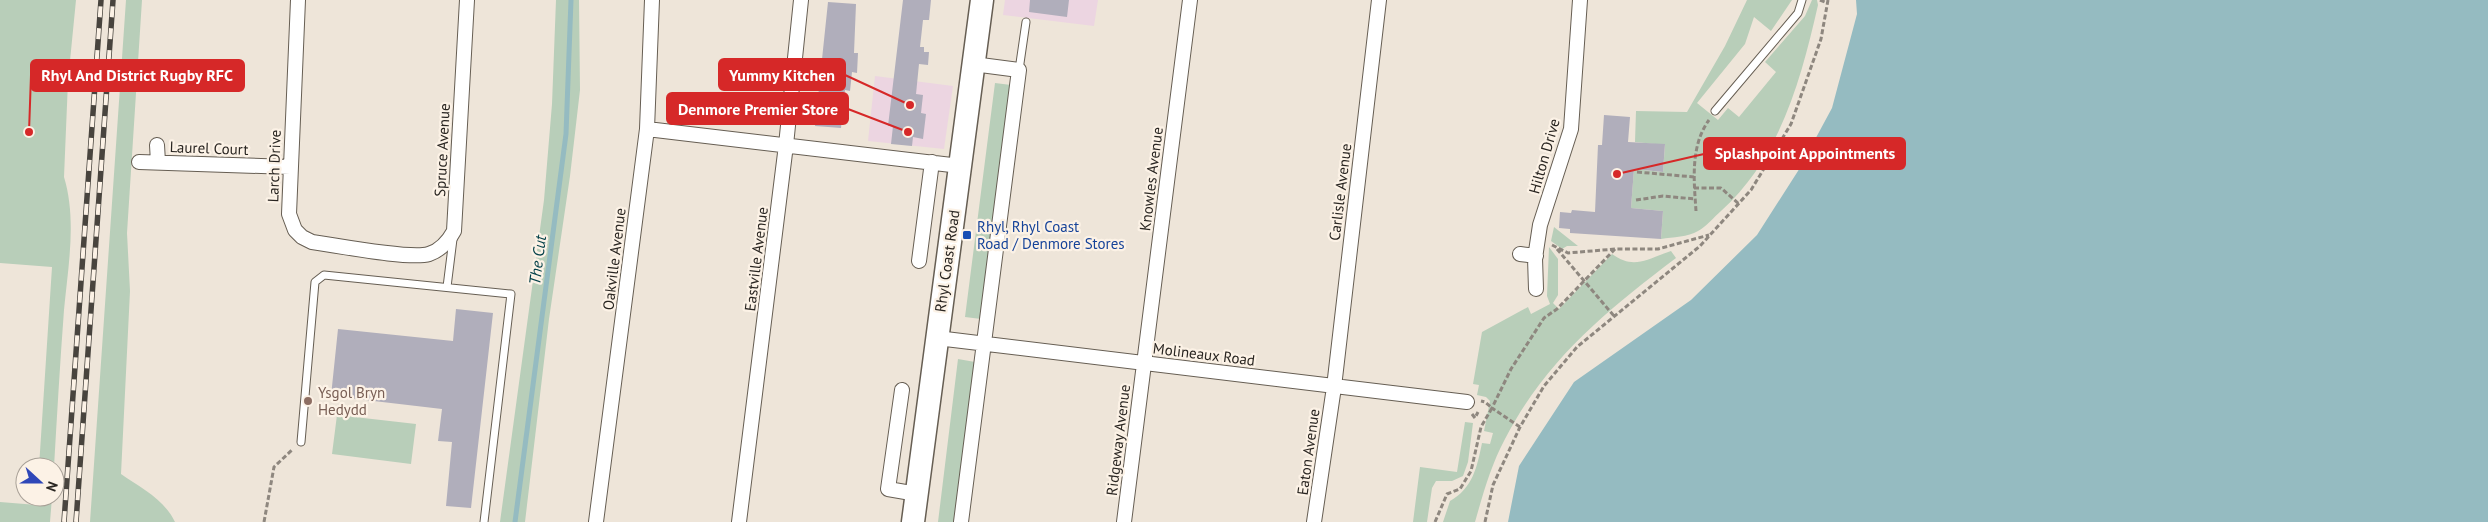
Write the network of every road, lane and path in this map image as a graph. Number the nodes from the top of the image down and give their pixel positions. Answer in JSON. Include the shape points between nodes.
{"nodes":[{"id":1,"x":298,"y":0,"type":"edge"},
{"id":2,"x":467,"y":0,"type":"edge"},
{"id":3,"x":652,"y":0,"type":"edge"},
{"id":4,"x":801,"y":0,"type":"edge"},
{"id":5,"x":982,"y":0,"type":"edge"},
{"id":6,"x":1190,"y":0,"type":"edge"},
{"id":7,"x":1379,"y":0,"type":"edge"},
{"id":8,"x":1580,"y":0,"type":"edge"},
{"id":9,"x":1802,"y":0,"type":"edge"},
{"id":10,"x":1820,"y":0,"type":"edge"},
{"id":11,"x":1827,"y":1,"type":"edge"},
{"id":12,"x":1026,"y":22,"type":"dead end"},
{"id":13,"x":973,"y":64,"type":"junction"},
{"id":14,"x":1019,"y":70,"type":"junction"},
{"id":15,"x":1715,"y":111,"type":"joint"},
{"id":16,"x":647,"y":128,"type":"junction"},
{"id":17,"x":157,"y":145,"type":"dead end"},
{"id":18,"x":786,"y":145,"type":"junction"},
{"id":19,"x":139,"y":162,"type":"dead end"},
{"id":20,"x":158,"y":162,"type":"junction"},
{"id":21,"x":932,"y":162,"type":"junction"},
{"id":22,"x":960,"y":166,"type":"junction"},
{"id":23,"x":290,"y":167,"type":"junction"},
{"id":24,"x":1637,"y":172,"type":"dead end"},
{"id":25,"x":1694,"y":177,"type":"junction"},
{"id":26,"x":1694,"y":188,"type":"junction"},
{"id":27,"x":1695,"y":199,"type":"junction"},
{"id":28,"x":1636,"y":200,"type":"dead end"},
{"id":29,"x":1739,"y":204,"type":"junction"},
{"id":30,"x":1696,"y":211,"type":"dead end"},
{"id":31,"x":454,"y":231,"type":"junction"},
{"id":32,"x":1710,"y":235,"type":"junction"},
{"id":33,"x":1539,"y":236,"type":"junction"},
{"id":34,"x":1556,"y":248,"type":"junction"},
{"id":35,"x":1615,"y":249,"type":"junction"},
{"id":36,"x":1520,"y":254,"type":"dead end"},
{"id":37,"x":1536,"y":256,"type":"junction"},
{"id":38,"x":918,"y":261,"type":"dead end"},
{"id":39,"x":1584,"y":281,"type":"junction"},
{"id":40,"x":447,"y":288,"type":"junction"},
{"id":41,"x":1536,"y":289,"type":"dead end"},
{"id":42,"x":1614,"y":316,"type":"junction"},
{"id":43,"x":937,"y":338,"type":"junction"},
{"id":44,"x":982,"y":343,"type":"junction"},
{"id":45,"x":1145,"y":362,"type":"junction"},
{"id":46,"x":1334,"y":387,"type":"junction"},
{"id":47,"x":902,"y":390,"type":"dead end"},
{"id":48,"x":1467,"y":402,"type":"dead end"},
{"id":49,"x":1492,"y":408,"type":"junction"},
{"id":50,"x":1520,"y":427,"type":"junction"},
{"id":51,"x":301,"y":442,"type":"joint"},
{"id":52,"x":917,"y":494,"type":"junction"},
{"id":53,"x":264,"y":522,"type":"edge"},
{"id":54,"x":484,"y":522,"type":"edge"},
{"id":55,"x":596,"y":522,"type":"edge"},
{"id":56,"x":739,"y":522,"type":"edge"},
{"id":57,"x":914,"y":522,"type":"edge"},
{"id":58,"x":960,"y":522,"type":"edge"},
{"id":59,"x":1124,"y":522,"type":"edge"},
{"id":60,"x":1314,"y":522,"type":"edge"},
{"id":61,"x":1435,"y":522,"type":"edge"},
{"id":62,"x":1485,"y":522,"type":"edge"}],
"edges":[{"from":1,"to":23,"type":"street","name":"Larch Drive"},
{"from":2,"to":31,"type":"street","name":"Spruce Avenue"},
{"from":3,"to":16,"type":"street","name":"Oakville Avenue"},
{"from":4,"to":18,"type":"street","name":"Eastville Avenue"},
{"from":5,"to":13,"type":"main road","name":"Rhyl Coast Road"},
{"from":6,"to":45,"type":"street","name":"Knowles Avenue"},
{"from":7,"to":46,"type":"street","name":"Carlisle Avenue"},
{"from":8,"to":33,"type":"street","name":"Hilton Drive","via":[[1571,129]]},
{"from":9,"to":15,"type":"lane","via":[[1798,13]]},
{"from":10,"to":11,"type":"path"},
{"from":11,"to":29,"type":"path","via":[[1821,39],[1791,124],[1752,190]]},
{"from":12,"to":14,"type":"lane"},
{"from":13,"to":14,"type":"street"},
{"from":13,"to":22,"type":"main road","name":"Rhyl Coast Road"},
{"from":14,"to":44,"type":"street"},
{"from":15,"to":25,"type":"path","via":[[1700,138]]},
{"from":16,"to":18,"type":"street"},
{"from":16,"to":55,"type":"street","name":"Oakville Avenue"},
{"from":17,"to":20,"type":"street","name":"Laurel Court"},
{"from":18,"to":21,"type":"street"},
{"from":18,"to":56,"type":"street","name":"Eastville Avenue"},
{"from":19,"to":20,"type":"street","name":"Laurel Court"},
{"from":20,"to":23,"type":"street","name":"Laurel Court"},
{"from":21,"to":22,"type":"street"},
{"from":21,"to":38,"type":"street"},
{"from":22,"to":43,"type":"main road","name":"Rhyl Coast Road"},
{"from":23,"to":31,"type":"street","name":"Larch Drive","via":[[291,224],[302,238],[312,242],[420,256],[430,254],[448,242]]},
{"from":24,"to":25,"type":"path"},
{"from":25,"to":26,"type":"path"},
{"from":26,"to":27,"type":"path"},
{"from":26,"to":29,"type":"path","via":[[1721,188]]},
{"from":27,"to":28,"type":"path","via":[[1663,196]]},
{"from":27,"to":30,"type":"path"},
{"from":29,"to":32,"type":"path"},
{"from":31,"to":40,"type":"lane"},
{"from":32,"to":35,"type":"path","via":[[1658,249]]},
{"from":32,"to":42,"type":"path"},
{"from":33,"to":34,"type":"path"},
{"from":33,"to":37,"type":"street","name":"Hilton Drive"},
{"from":34,"to":35,"type":"path","via":[[1568,253]]},
{"from":34,"to":39,"type":"path"},
{"from":35,"to":39,"type":"path"},
{"from":36,"to":37,"type":"street"},
{"from":37,"to":41,"type":"street","name":"Hilton Drive"},
{"from":39,"to":42,"type":"path"},
{"from":39,"to":49,"type":"path","via":[[1544,318],[1511,369]]},
{"from":40,"to":51,"type":"lane","via":[[324,275],[315,282]]},
{"from":40,"to":54,"type":"lane","via":[[510,294]]},
{"from":42,"to":50,"type":"path","via":[[1577,347],[1544,386]]},
{"from":43,"to":44,"type":"street","name":"Molineaux Road"},
{"from":43,"to":52,"type":"main road","name":"Rhyl Coast Road"},
{"from":44,"to":45,"type":"street","name":"Molineaux Road"},
{"from":44,"to":58,"type":"street"},
{"from":45,"to":46,"type":"street","name":"Molineaux Road"},
{"from":45,"to":59,"type":"street","name":"Ridgeway Avenue"},
{"from":46,"to":48,"type":"street","name":"Molineaux Road"},
{"from":46,"to":60,"type":"street","name":"Eaton Avenue"},
{"from":47,"to":52,"type":"street","via":[[888,489]]},
{"from":49,"to":50,"type":"path"},
{"from":49,"to":61,"type":"path","via":[[1481,426],[1466,483],[1447,494]]},
{"from":50,"to":62,"type":"path","via":[[1494,485]]},
{"from":51,"to":53,"type":"path","via":[[274,467]]},
{"from":52,"to":57,"type":"main road","name":"Rhyl Coast Road"}]}
